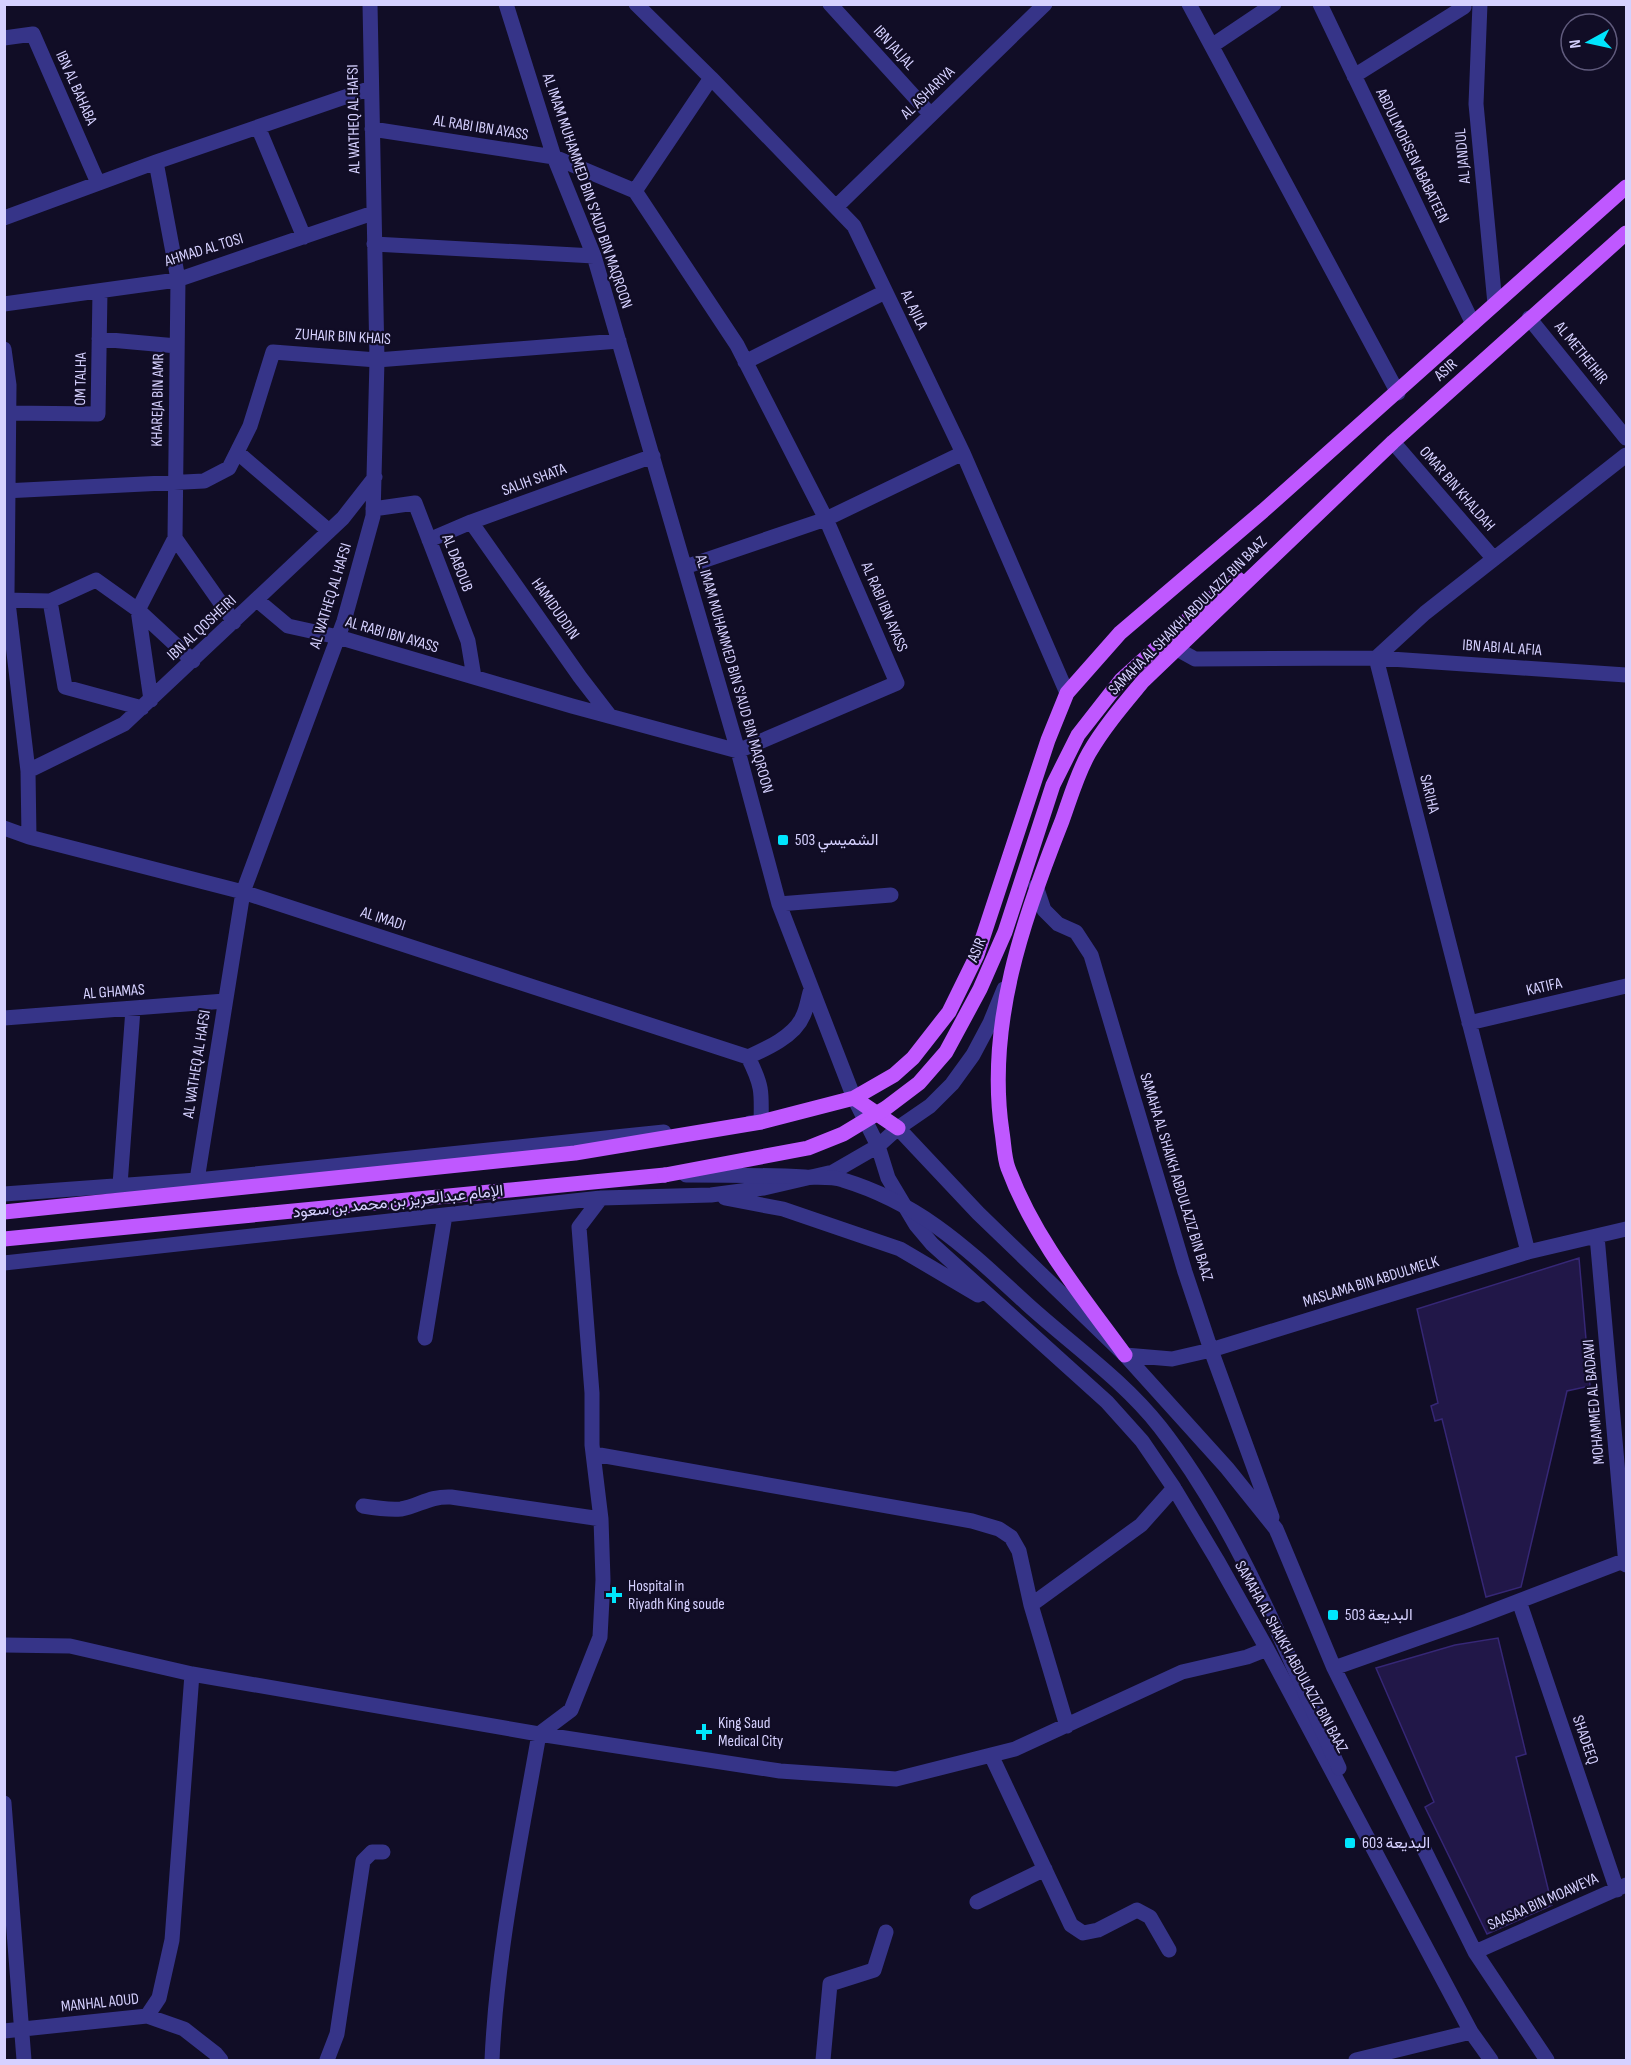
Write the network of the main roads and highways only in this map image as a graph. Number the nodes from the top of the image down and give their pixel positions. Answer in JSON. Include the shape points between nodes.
{"nodes":[{"id":1,"x":1626,"y":187,"type":"edge"},
{"id":2,"x":1626,"y":233,"type":"edge"},
{"id":3,"x":1293,"y":537,"type":"junction"},
{"id":4,"x":854,"y":1098,"type":"junction"},
{"id":5,"x":898,"y":1128,"type":"road end"},
{"id":6,"x":665,"y":1175,"type":"joint"},
{"id":7,"x":4,"y":1212,"type":"edge"},
{"id":8,"x":4,"y":1239,"type":"edge"},
{"id":9,"x":1125,"y":1355,"type":"road end"}],
"edges":[{"from":1,"to":4,"type":"main road","via":[[1398,393],[1120,633],[1067,693],[977,955],[949,1012],[914,1058],[894,1075]]},
{"from":2,"to":3,"type":"main road","name":"ASIR"},
{"from":3,"to":6,"type":"main road","name":"ASIR","bridge":true,"via":[[1207,602],[1121,680],[1078,735],[1053,785],[1005,932],[980,989],[946,1052],[919,1083],[843,1134],[808,1148]]},
{"from":3,"to":9,"type":"main road","name":"SAMAHA AL SHAIKH ABDULAZIZ BIN BAAZ","via":[[1143,681],[1088,755],[1036,886],[1012,972],[1001,1027],[997,1100],[1007,1166],[1054,1258]]},
{"from":4,"to":5,"type":"main road","name":"SAMAHA AL SHAIKH ABDULAZIZ BIN BAAZ"},
{"from":4,"to":7,"type":"main road","name":"الإمام عبدالعزيز بن محمد بن سعود","via":[[760,1122],[575,1153]]},
{"from":6,"to":8,"type":"main road","name":"الإمام عبدالعزيز بن محمد بن سعود"}]}
